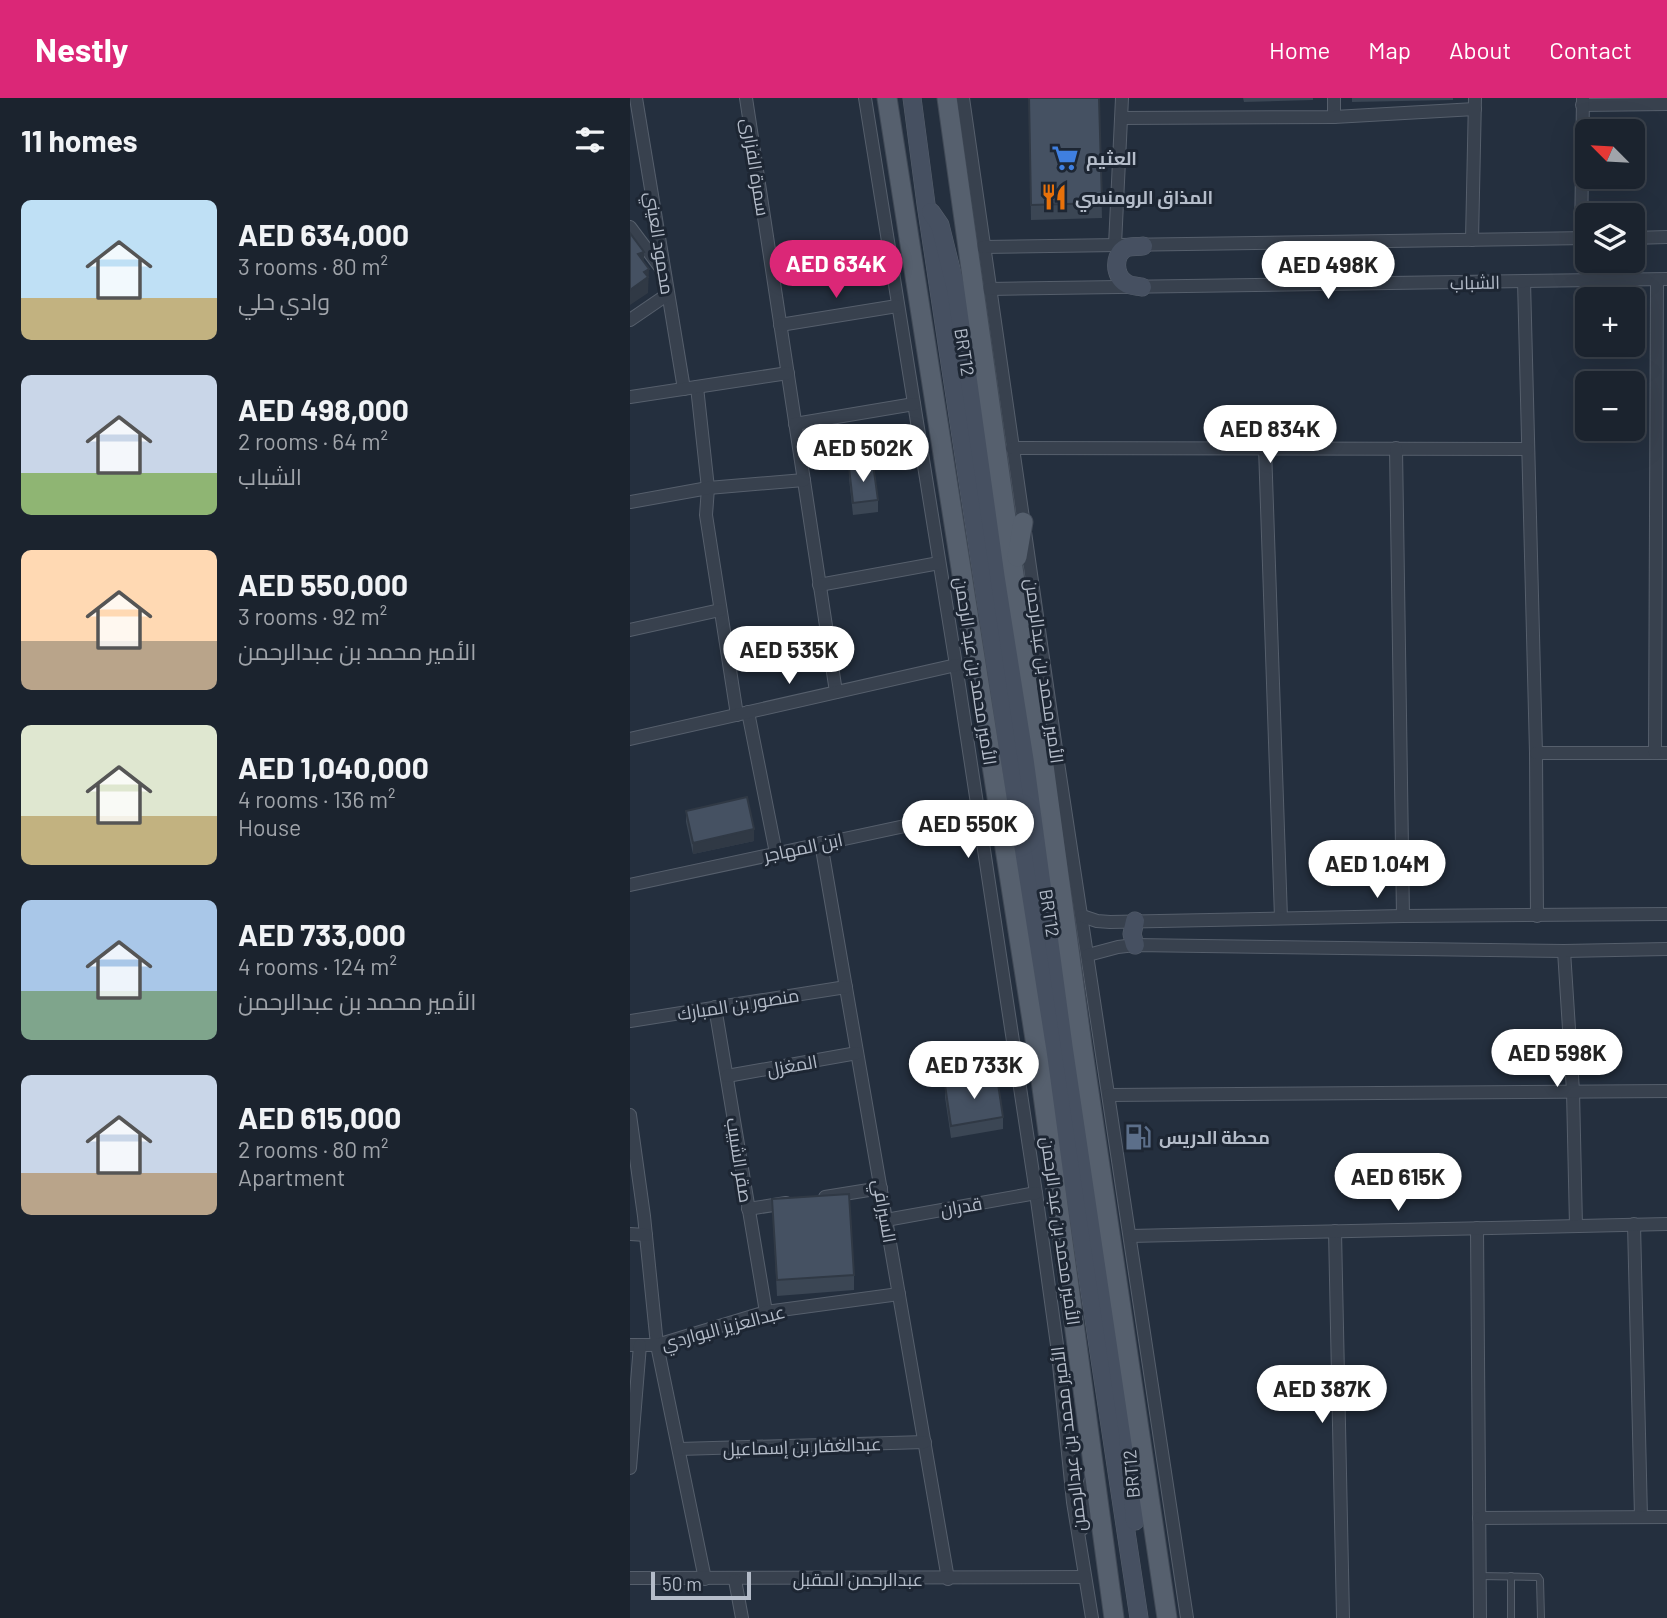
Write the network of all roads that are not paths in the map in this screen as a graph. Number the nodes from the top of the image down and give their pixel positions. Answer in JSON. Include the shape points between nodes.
{"nodes":[{"id":1,"x":636,"y":98,"type":"edge"},
{"id":2,"x":746,"y":98,"type":"edge"},
{"id":3,"x":865,"y":98,"type":"edge"},
{"id":4,"x":887,"y":98,"type":"edge"},
{"id":5,"x":912,"y":98,"type":"edge"},
{"id":6,"x":947,"y":98,"type":"edge"},
{"id":7,"x":963,"y":98,"type":"edge"},
{"id":8,"x":1122,"y":98,"type":"edge"},
{"id":9,"x":1334,"y":98,"type":"edge"},
{"id":10,"x":1582,"y":101,"type":"edge"},
{"id":11,"x":1475,"y":103,"type":"edge"},
{"id":12,"x":1667,"y":104,"type":"edge"},
{"id":13,"x":1334,"y":117,"type":"junction"},
{"id":14,"x":1122,"y":118,"type":"junction"},
{"id":15,"x":1583,"y":203,"type":"edge"},
{"id":16,"x":630,"y":228,"type":"edge"},
{"id":17,"x":1667,"y":237,"type":"edge"},
{"id":18,"x":1575,"y":238,"type":"edge"},
{"id":19,"x":1645,"y":238,"type":"edge"},
{"id":20,"x":1472,"y":240,"type":"junction"},
{"id":21,"x":1115,"y":245,"type":"junction"},
{"id":22,"x":1143,"y":246,"type":"junction"},
{"id":23,"x":983,"y":247,"type":"junction"},
{"id":24,"x":665,"y":274,"type":"junction"},
{"id":25,"x":1662,"y":279,"type":"edge"},
{"id":26,"x":1524,"y":281,"type":"junction"},
{"id":27,"x":1142,"y":287,"type":"junction"},
{"id":28,"x":989,"y":289,"type":"junction"},
{"id":29,"x":668,"y":294,"type":"junction"},
{"id":30,"x":897,"y":306,"type":"junction"},
{"id":31,"x":630,"y":320,"type":"edge"},
{"id":32,"x":780,"y":326,"type":"junction"},
{"id":33,"x":788,"y":373,"type":"junction"},
{"id":34,"x":698,"y":387,"type":"junction"},
{"id":35,"x":684,"y":389,"type":"junction"},
{"id":36,"x":630,"y":397,"type":"edge"},
{"id":37,"x":914,"y":404,"type":"junction"},
{"id":38,"x":795,"y":424,"type":"junction"},
{"id":39,"x":1662,"y":447,"type":"edge"},
{"id":40,"x":1012,"y":448,"type":"junction"},
{"id":41,"x":1265,"y":448,"type":"junction"},
{"id":42,"x":1396,"y":449,"type":"junction"},
{"id":43,"x":1528,"y":449,"type":"junction"},
{"id":44,"x":804,"y":480,"type":"junction"},
{"id":45,"x":708,"y":488,"type":"junction"},
{"id":46,"x":630,"y":502,"type":"edge"},
{"id":47,"x":1023,"y":522,"type":"junction"},
{"id":48,"x":939,"y":564,"type":"junction"},
{"id":49,"x":1014,"y":575,"type":"junction"},
{"id":50,"x":820,"y":584,"type":"junction"},
{"id":51,"x":720,"y":610,"type":"junction"},
{"id":52,"x":630,"y":630,"type":"edge"},
{"id":53,"x":956,"y":665,"type":"junction"},
{"id":54,"x":836,"y":692,"type":"junction"},
{"id":55,"x":742,"y":714,"type":"junction"},
{"id":56,"x":630,"y":739,"type":"edge"},
{"id":57,"x":1536,"y":753,"type":"junction"},
{"id":58,"x":1661,"y":753,"type":"edge"},
{"id":59,"x":1050,"y":757,"type":"junction"},
{"id":60,"x":998,"y":806,"type":"junction"},
{"id":61,"x":977,"y":810,"type":"junction"},
{"id":62,"x":821,"y":843,"type":"junction"},
{"id":63,"x":776,"y":853,"type":"junction"},
{"id":64,"x":630,"y":886,"type":"edge"},
{"id":65,"x":1667,"y":914,"type":"edge"},
{"id":66,"x":1082,"y":916,"type":"junction"},
{"id":67,"x":1403,"y":916,"type":"junction"},
{"id":68,"x":1537,"y":916,"type":"junction"},
{"id":69,"x":1281,"y":918,"type":"junction"},
{"id":70,"x":1135,"y":921,"type":"junction"},
{"id":71,"x":1135,"y":945,"type":"junction"},
{"id":72,"x":1667,"y":949,"type":"edge"},
{"id":73,"x":1564,"y":951,"type":"junction"},
{"id":74,"x":1088,"y":955,"type":"junction"},
{"id":75,"x":846,"y":987,"type":"junction"},
{"id":76,"x":715,"y":1007,"type":"junction"},
{"id":77,"x":630,"y":1021,"type":"edge"},
{"id":78,"x":857,"y":1053,"type":"junction"},
{"id":79,"x":727,"y":1076,"type":"junction"},
{"id":80,"x":1573,"y":1091,"type":"junction"},
{"id":81,"x":1667,"y":1091,"type":"edge"},
{"id":82,"x":1109,"y":1095,"type":"junction"},
{"id":83,"x":630,"y":1115,"type":"edge"},
{"id":84,"x":634,"y":1177,"type":"edge"},
{"id":85,"x":881,"y":1188,"type":"junction"},
{"id":86,"x":1037,"y":1193,"type":"junction"},
{"id":87,"x":748,"y":1209,"type":"junction"},
{"id":88,"x":886,"y":1220,"type":"junction"},
{"id":89,"x":1634,"y":1224,"type":"junction"},
{"id":90,"x":1667,"y":1224,"type":"edge"},
{"id":91,"x":1576,"y":1226,"type":"junction"},
{"id":92,"x":1477,"y":1228,"type":"junction"},
{"id":93,"x":1335,"y":1231,"type":"junction"},
{"id":94,"x":630,"y":1234,"type":"edge"},
{"id":95,"x":646,"y":1235,"type":"junction"},
{"id":96,"x":1130,"y":1236,"type":"junction"},
{"id":97,"x":899,"y":1294,"type":"junction"},
{"id":98,"x":766,"y":1312,"type":"junction"},
{"id":99,"x":635,"y":1345,"type":"edge"},
{"id":100,"x":657,"y":1345,"type":"junction"},
{"id":101,"x":633,"y":1400,"type":"edge"},
{"id":102,"x":925,"y":1442,"type":"junction"},
{"id":103,"x":631,"y":1445,"type":"edge"},
{"id":104,"x":679,"y":1449,"type":"junction"},
{"id":105,"x":630,"y":1468,"type":"edge"},
{"id":106,"x":1093,"y":1468,"type":"junction"},
{"id":107,"x":1642,"y":1517,"type":"junction"},
{"id":108,"x":1667,"y":1517,"type":"edge"},
{"id":109,"x":1479,"y":1518,"type":"junction"},
{"id":110,"x":1081,"y":1551,"type":"junction"},
{"id":111,"x":1479,"y":1576,"type":"junction"},
{"id":112,"x":1511,"y":1576,"type":"junction"},
{"id":113,"x":1085,"y":1577,"type":"junction"},
{"id":114,"x":630,"y":1578,"type":"edge"},
{"id":115,"x":705,"y":1579,"type":"junction"},
{"id":116,"x":948,"y":1579,"type":"junction"},
{"id":117,"x":735,"y":1580,"type":"junction"},
{"id":118,"x":1164,"y":1592,"type":"junction"},
{"id":119,"x":741,"y":1618,"type":"edge"},
{"id":120,"x":1091,"y":1618,"type":"edge"},
{"id":121,"x":1114,"y":1618,"type":"edge"},
{"id":122,"x":1139,"y":1618,"type":"edge"},
{"id":123,"x":1167,"y":1618,"type":"edge"},
{"id":124,"x":1181,"y":1618,"type":"edge"},
{"id":125,"x":1187,"y":1618,"type":"edge"},
{"id":126,"x":1343,"y":1618,"type":"edge"},
{"id":127,"x":1480,"y":1618,"type":"edge"},
{"id":128,"x":1511,"y":1618,"type":"edge"},
{"id":129,"x":1541,"y":1618,"type":"edge"}],
"edges":[{"from":1,"to":24,"type":"street","name":"محمود العيني"},
{"from":2,"to":32,"type":"street","name":"سمرة الفزارى"},
{"from":3,"to":30,"type":"street","name":"الأمير محمد بن عبدالرحمن"},
{"from":4,"to":60,"type":"main road","name":"الأمير محمد بن عبد الرحمن"},
{"from":5,"to":122,"type":"main road","name":"BRT12"},
{"from":6,"to":49,"type":"main road"},
{"from":7,"to":23,"type":"street","name":"الأمير محمد بن عبدالرحمن"},
{"from":8,"to":14,"type":"street"},
{"from":9,"to":13,"type":"street"},
{"from":10,"to":12,"type":"street"},
{"from":10,"to":15,"type":"street"},
{"from":11,"to":13,"type":"street"},
{"from":11,"to":20,"type":"street"},
{"from":13,"to":14,"type":"street"},
{"from":14,"to":21,"type":"street"},
{"from":16,"to":24,"type":"street"},
{"from":17,"to":19,"type":"street"},
{"from":18,"to":20,"type":"street"},
{"from":20,"to":22,"type":"street"},
{"from":21,"to":22,"type":"street"},
{"from":21,"to":23,"type":"street"},
{"from":22,"to":27,"type":"main road","via":[[1120,253],[1116,270],[1126,283]]},
{"from":23,"to":28,"type":"street","name":"الأمير محمد بن عبدالرحمن"},
{"from":24,"to":29,"type":"street","name":"محمود العيني"},
{"from":25,"to":26,"type":"street","name":"الشباب"},
{"from":25,"to":39,"type":"street"},
{"from":26,"to":27,"type":"street","name":"الشباب"},
{"from":26,"to":43,"type":"street"},
{"from":27,"to":28,"type":"street","name":"الشباب"},
{"from":28,"to":40,"type":"street","name":"الأمير محمد بن عبدالرحمن"},
{"from":29,"to":31,"type":"street"},
{"from":29,"to":35,"type":"street","name":"محمود العيني"},
{"from":30,"to":32,"type":"street"},
{"from":30,"to":37,"type":"street","name":"الأمير محمد بن عبدالرحمن"},
{"from":32,"to":33,"type":"street","name":"سمرة الفزارى"},
{"from":33,"to":34,"type":"street"},
{"from":33,"to":38,"type":"street","name":"سمرة الفزارى"},
{"from":34,"to":35,"type":"street"},
{"from":34,"to":45,"type":"street"},
{"from":35,"to":36,"type":"street"},
{"from":37,"to":38,"type":"street"},
{"from":37,"to":48,"type":"street","name":"الأمير محمد بن عبدالرحمن"},
{"from":38,"to":44,"type":"street","name":"سمرة الفزارى"},
{"from":39,"to":58,"type":"street"},
{"from":40,"to":41,"type":"street"},
{"from":40,"to":47,"type":"street","name":"الأمير محمد بن عبدالرحمن"},
{"from":41,"to":42,"type":"street"},
{"from":41,"to":69,"type":"street"},
{"from":42,"to":43,"type":"street"},
{"from":42,"to":67,"type":"street"},
{"from":43,"to":57,"type":"street"},
{"from":44,"to":45,"type":"street"},
{"from":44,"to":50,"type":"street","name":"سمرة الفزارى"},
{"from":45,"to":46,"type":"street"},
{"from":45,"to":51,"type":"street","via":[[706,515]]},
{"from":47,"to":49,"type":"main road"},
{"from":47,"to":59,"type":"street","name":"الأمير محمد بن عبدالرحمن"},
{"from":48,"to":50,"type":"street"},
{"from":48,"to":53,"type":"street","name":"الأمير محمد بن عبدالرحمن"},
{"from":49,"to":59,"type":"main road"},
{"from":50,"to":54,"type":"street","name":"سمرة الفزارى"},
{"from":51,"to":52,"type":"street"},
{"from":51,"to":55,"type":"street"},
{"from":53,"to":54,"type":"street"},
{"from":53,"to":61,"type":"street","name":"الأمير محمد بن عبدالرحمن"},
{"from":54,"to":55,"type":"street"},
{"from":55,"to":56,"type":"street"},
{"from":55,"to":63,"type":"street"},
{"from":57,"to":58,"type":"street"},
{"from":57,"to":68,"type":"street"},
{"from":59,"to":66,"type":"street","name":"الأمير محمد بن عبدالرحمن"},
{"from":59,"to":118,"type":"main road","via":[[1084,1059]]},
{"from":60,"to":61,"type":"street","name":"ابن المهاجر"},
{"from":60,"to":106,"type":"main road","name":"الأمير محمد بن عبد الرحمن","via":[[1038,1058]]},
{"from":61,"to":62,"type":"street","name":"ابن المهاجر"},
{"from":61,"to":86,"type":"street","name":"الأمير محمد بن عبدالرحمن"},
{"from":62,"to":63,"type":"street","name":"ابن المهاجر"},
{"from":62,"to":75,"type":"street","name":"السيرافي"},
{"from":63,"to":64,"type":"street","name":"ابن المهاجر"},
{"from":65,"to":68,"type":"street"},
{"from":66,"to":70,"type":"street","via":[[1097,921]]},
{"from":66,"to":74,"type":"street","name":"الأمير محمد بن عبدالرحمن"},
{"from":67,"to":68,"type":"street"},
{"from":67,"to":69,"type":"street"},
{"from":69,"to":70,"type":"street"},
{"from":70,"to":71,"type":"main road"},
{"from":71,"to":73,"type":"street"},
{"from":71,"to":74,"type":"street"},
{"from":72,"to":73,"type":"street"},
{"from":73,"to":80,"type":"street"},
{"from":74,"to":82,"type":"street","name":"الأمير محمد بن عبدالرحمن"},
{"from":75,"to":76,"type":"street","name":"منصور بن المبارك"},
{"from":75,"to":78,"type":"street","name":"السيرافي"},
{"from":76,"to":77,"type":"street","name":"منصور بن المبارك"},
{"from":76,"to":79,"type":"street","name":"صقر الشبيب"},
{"from":78,"to":79,"type":"street","name":"المغزل"},
{"from":78,"to":85,"type":"street","name":"السيرافي"},
{"from":79,"to":87,"type":"street","name":"صقر الشبيب"},
{"from":80,"to":81,"type":"street"},
{"from":80,"to":82,"type":"street"},
{"from":80,"to":91,"type":"street"},
{"from":82,"to":96,"type":"street","name":"الأمير محمد بن عبدالرحمن"},
{"from":83,"to":84,"type":"street"},
{"from":84,"to":95,"type":"street"},
{"from":85,"to":87,"type":"street"},
{"from":85,"to":88,"type":"street","name":"السيرافي"},
{"from":86,"to":88,"type":"street","name":"قدران"},
{"from":86,"to":110,"type":"street","name":"الأمير محمد بن عبدالرحمن"},
{"from":87,"to":98,"type":"street","name":"صقر الشبيب"},
{"from":88,"to":97,"type":"street","name":"السيرافي"},
{"from":89,"to":90,"type":"street"},
{"from":89,"to":91,"type":"street"},
{"from":89,"to":107,"type":"street"},
{"from":91,"to":92,"type":"street"},
{"from":92,"to":93,"type":"street"},
{"from":92,"to":109,"type":"street"},
{"from":93,"to":96,"type":"street"},
{"from":93,"to":126,"type":"street"},
{"from":94,"to":95,"type":"street"},
{"from":95,"to":100,"type":"street"},
{"from":96,"to":125,"type":"street","name":"الأمير محمد بن عبدالرحمن"},
{"from":97,"to":98,"type":"street","name":"عبدالعزيز البواردي"},
{"from":97,"to":102,"type":"street","name":"السيرافي"},
{"from":98,"to":100,"type":"street","name":"عبدالعزيز البواردي"},
{"from":99,"to":100,"type":"street","name":"عبدالعزيز البواردي"},
{"from":99,"to":101,"type":"street"},
{"from":100,"to":104,"type":"street"},
{"from":101,"to":103,"type":"street"},
{"from":102,"to":104,"type":"street","name":"عبدالغفار بن إسماعيل"},
{"from":102,"to":116,"type":"street","name":"السيرافي"},
{"from":103,"to":105,"type":"street"},
{"from":104,"to":115,"type":"street"},
{"from":106,"to":110,"type":"street"},
{"from":106,"to":121,"type":"main road","name":"الأمير محمد بن عبد الرحمن"},
{"from":107,"to":108,"type":"street"},
{"from":107,"to":109,"type":"street"},
{"from":109,"to":111,"type":"street"},
{"from":110,"to":113,"type":"street","name":"الأمير محمد بن عبدالرحمن"},
{"from":111,"to":112,"type":"lane"},
{"from":111,"to":127,"type":"street"},
{"from":112,"to":128,"type":"lane"},
{"from":112,"to":129,"type":"lane","via":[[1540,1580]]},
{"from":113,"to":116,"type":"street","name":"عبدالرحمن المقبل"},
{"from":113,"to":120,"type":"street","name":"الأمير محمد بن عبدالرحمن"},
{"from":114,"to":115,"type":"street","name":"عبدالرحمن المقبل"},
{"from":115,"to":117,"type":"street","name":"عبدالرحمن المقبل"},
{"from":116,"to":117,"type":"street","name":"عبدالرحمن المقبل"},
{"from":117,"to":119,"type":"street"},
{"from":118,"to":123,"type":"main road"},
{"from":118,"to":124,"type":"street"}]}
